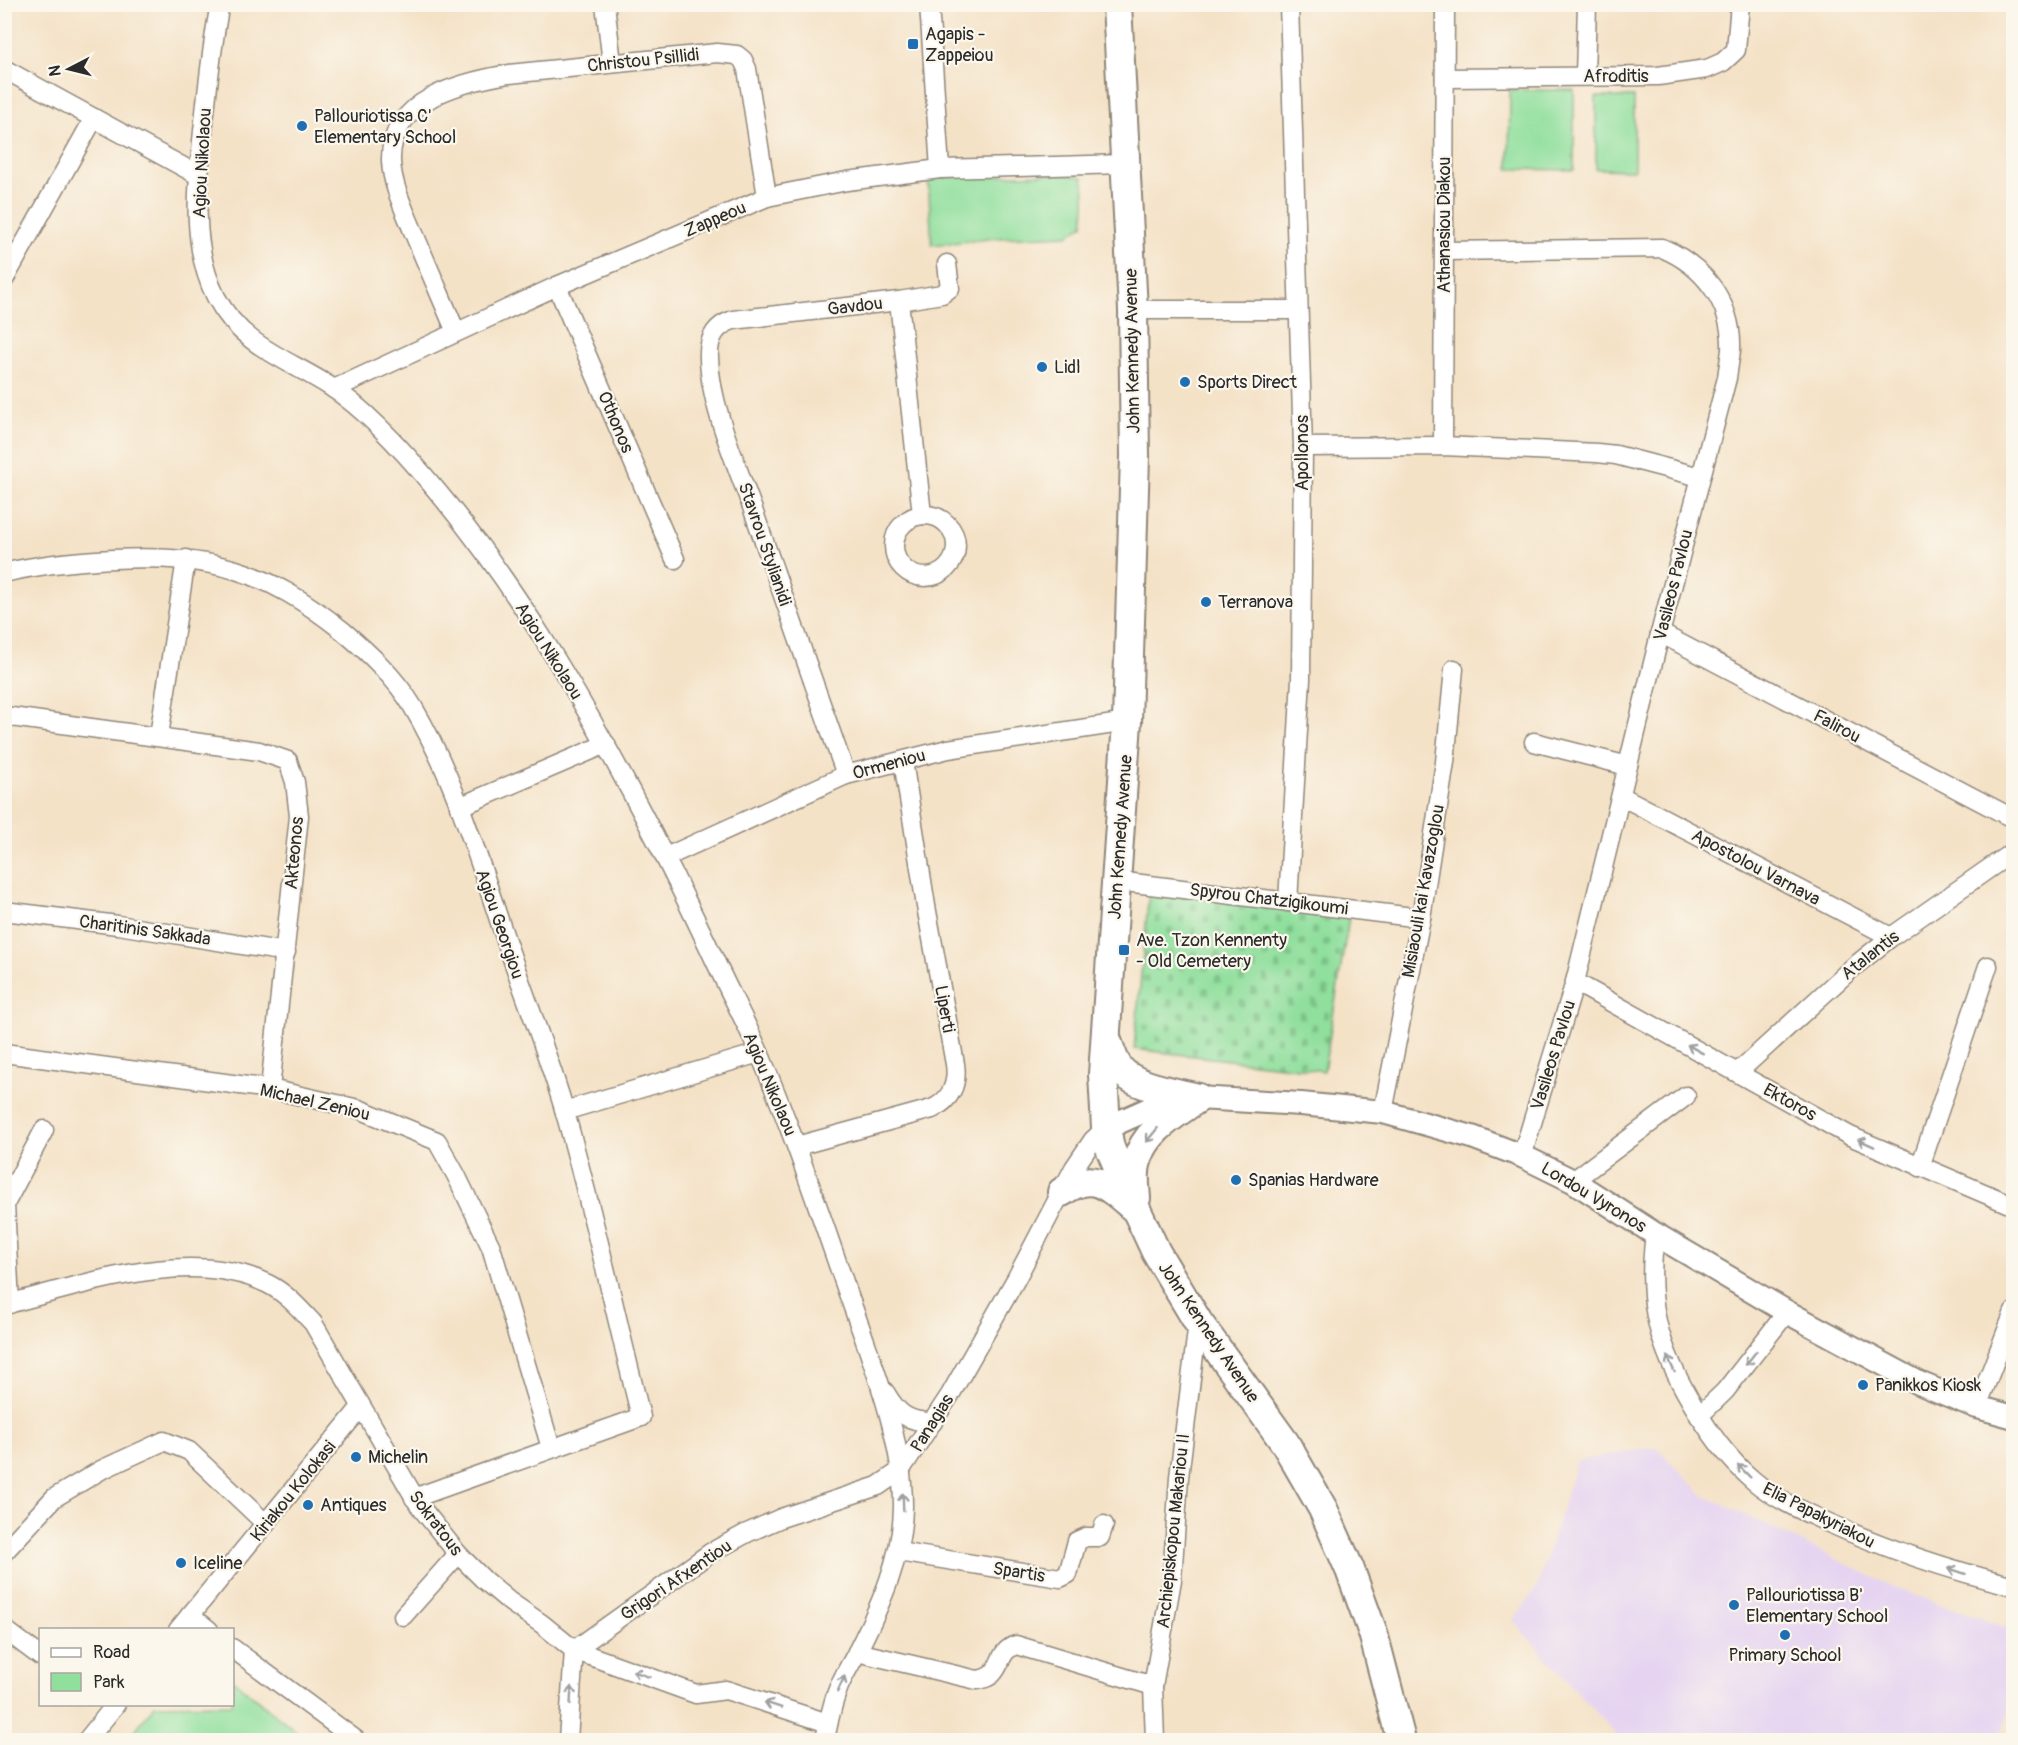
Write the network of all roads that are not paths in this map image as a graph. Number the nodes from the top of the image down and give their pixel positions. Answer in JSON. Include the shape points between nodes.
{"nodes":[{"id":1,"x":220,"y":4,"type":"edge"},
{"id":2,"x":605,"y":4,"type":"edge"},
{"id":3,"x":929,"y":4,"type":"edge"},
{"id":4,"x":1117,"y":4,"type":"edge"},
{"id":5,"x":1289,"y":4,"type":"edge"},
{"id":6,"x":1445,"y":4,"type":"edge"},
{"id":7,"x":1587,"y":4,"type":"edge"},
{"id":8,"x":1740,"y":4,"type":"edge"},
{"id":9,"x":612,"y":63,"type":"junction"},
{"id":10,"x":4,"y":69,"type":"edge"},
{"id":11,"x":1585,"y":76,"type":"junction"},
{"id":12,"x":1445,"y":78,"type":"junction"},
{"id":13,"x":94,"y":118,"type":"junction"},
{"id":14,"x":1125,"y":164,"type":"junction"},
{"id":15,"x":940,"y":169,"type":"junction"},
{"id":16,"x":198,"y":175,"type":"junction"},
{"id":17,"x":767,"y":197,"type":"junction"},
{"id":18,"x":1444,"y":251,"type":"junction"},
{"id":19,"x":947,"y":264,"type":"dead end"},
{"id":20,"x":4,"y":280,"type":"edge"},
{"id":21,"x":557,"y":286,"type":"junction"},
{"id":22,"x":899,"y":301,"type":"junction"},
{"id":23,"x":1133,"y":310,"type":"junction"},
{"id":24,"x":1299,"y":310,"type":"junction"},
{"id":25,"x":733,"y":320,"type":"joint"},
{"id":26,"x":456,"y":333,"type":"junction"},
{"id":27,"x":334,"y":388,"type":"junction"},
{"id":28,"x":1443,"y":446,"type":"junction"},
{"id":29,"x":1303,"y":447,"type":"junction"},
{"id":30,"x":1700,"y":477,"type":"junction"},
{"id":31,"x":922,"y":515,"type":"dead end"},
{"id":32,"x":186,"y":559,"type":"junction"},
{"id":33,"x":675,"y":559,"type":"dead end"},
{"id":34,"x":4,"y":573,"type":"edge"},
{"id":35,"x":1660,"y":633,"type":"junction"},
{"id":36,"x":1454,"y":669,"type":"dead end"},
{"id":37,"x":4,"y":716,"type":"edge"},
{"id":38,"x":1127,"y":722,"type":"junction"},
{"id":39,"x":159,"y":736,"type":"junction"},
{"id":40,"x":1534,"y":742,"type":"dead end"},
{"id":41,"x":606,"y":744,"type":"junction"},
{"id":42,"x":903,"y":760,"type":"junction"},
{"id":43,"x":1628,"y":765,"type":"junction"},
{"id":44,"x":846,"y":775,"type":"junction"},
{"id":45,"x":1621,"y":796,"type":"junction"},
{"id":46,"x":459,"y":807,"type":"junction"},
{"id":47,"x":2013,"y":819,"type":"edge"},
{"id":48,"x":2013,"y":851,"type":"edge"},
{"id":49,"x":666,"y":857,"type":"junction"},
{"id":50,"x":1117,"y":881,"type":"junction"},
{"id":51,"x":1288,"y":902,"type":"junction"},
{"id":52,"x":4,"y":911,"type":"edge"},
{"id":53,"x":1421,"y":918,"type":"junction"},
{"id":54,"x":1891,"y":937,"type":"junction"},
{"id":55,"x":286,"y":952,"type":"junction"},
{"id":56,"x":1988,"y":966,"type":"dead end"},
{"id":57,"x":1575,"y":982,"type":"junction"},
{"id":58,"x":1105,"y":1036,"type":"junction"},
{"id":59,"x":4,"y":1053,"type":"edge"},
{"id":60,"x":759,"y":1053,"type":"junction"},
{"id":61,"x":1738,"y":1072,"type":"junction"},
{"id":62,"x":270,"y":1089,"type":"junction"},
{"id":63,"x":1686,"y":1096,"type":"dead end"},
{"id":64,"x":1198,"y":1098,"type":"junction"},
{"id":65,"x":1383,"y":1112,"type":"junction"},
{"id":66,"x":565,"y":1114,"type":"junction"},
{"id":67,"x":1106,"y":1128,"type":"junction"},
{"id":68,"x":44,"y":1130,"type":"dead end"},
{"id":69,"x":797,"y":1146,"type":"junction"},
{"id":70,"x":1522,"y":1156,"type":"junction"},
{"id":71,"x":1920,"y":1167,"type":"junction"},
{"id":72,"x":1573,"y":1181,"type":"junction"},
{"id":73,"x":1062,"y":1192,"type":"junction"},
{"id":74,"x":2013,"y":1206,"type":"edge"},
{"id":75,"x":1136,"y":1209,"type":"junction"},
{"id":76,"x":1655,"y":1234,"type":"junction"},
{"id":77,"x":7,"y":1305,"type":"edge"},
{"id":78,"x":1787,"y":1312,"type":"junction"},
{"id":79,"x":2013,"y":1312,"type":"edge"},
{"id":80,"x":1198,"y":1322,"type":"junction"},
{"id":81,"x":874,"y":1369,"type":"junction"},
{"id":82,"x":362,"y":1407,"type":"junction"},
{"id":83,"x":1977,"y":1407,"type":"junction"},
{"id":84,"x":1698,"y":1416,"type":"junction"},
{"id":85,"x":2013,"y":1417,"type":"edge"},
{"id":86,"x":933,"y":1422,"type":"junction"},
{"id":87,"x":551,"y":1448,"type":"junction"},
{"id":88,"x":900,"y":1471,"type":"junction"},
{"id":89,"x":414,"y":1498,"type":"junction"},
{"id":90,"x":266,"y":1524,"type":"junction"},
{"id":91,"x":1104,"y":1525,"type":"dead end"},
{"id":92,"x":4,"y":1551,"type":"edge"},
{"id":93,"x":898,"y":1552,"type":"junction"},
{"id":94,"x":458,"y":1554,"type":"junction"},
{"id":95,"x":2013,"y":1586,"type":"edge"},
{"id":96,"x":404,"y":1616,"type":"dead end"},
{"id":97,"x":184,"y":1622,"type":"edge"},
{"id":98,"x":205,"y":1628,"type":"edge"},
{"id":99,"x":4,"y":1629,"type":"edge"},
{"id":100,"x":234,"y":1649,"type":"edge"},
{"id":101,"x":574,"y":1650,"type":"junction"},
{"id":102,"x":857,"y":1652,"type":"junction"},
{"id":103,"x":39,"y":1655,"type":"edge"},
{"id":104,"x":1153,"y":1686,"type":"junction"},
{"id":105,"x":111,"y":1706,"type":"edge"},
{"id":106,"x":827,"y":1732,"type":"edge"},
{"id":107,"x":87,"y":1740,"type":"edge"},
{"id":108,"x":356,"y":1740,"type":"edge"},
{"id":109,"x":568,"y":1740,"type":"edge"},
{"id":110,"x":1155,"y":1740,"type":"edge"},
{"id":111,"x":1401,"y":1740,"type":"edge"}],
"edges":[{"from":1,"to":16,"type":"street","name":"Agiou Nikolaou"},
{"from":2,"to":9,"type":"street"},
{"from":3,"to":15,"type":"street"},
{"from":4,"to":14,"type":"main road","name":"John Kennedy Avenue"},
{"from":5,"to":24,"type":"street","name":"Apollonos"},
{"from":6,"to":12,"type":"street","name":"Athanasiou Diakou"},
{"from":7,"to":11,"type":"street"},
{"from":8,"to":11,"type":"street","name":"Afroditis","via":[[1736,50],[1723,62],[1707,69],[1658,76]]},
{"from":9,"to":17,"type":"street","name":"Christou Psillidi","via":[[717,53],[733,54],[743,60],[750,81]]},
{"from":9,"to":26,"type":"street","name":"Christou Psillidi","via":[[478,80],[425,100],[399,128],[392,143],[394,179]]},
{"from":10,"to":13,"type":"street"},
{"from":11,"to":12,"type":"street","name":"Afroditis"},
{"from":12,"to":18,"type":"street","name":"Athanasiou Diakou"},
{"from":13,"to":16,"type":"street"},
{"from":13,"to":20,"type":"street"},
{"from":14,"to":15,"type":"street","name":"Zappeou"},
{"from":14,"to":23,"type":"main road","name":"John Kennedy Avenue"},
{"from":15,"to":17,"type":"street","name":"Zappeou","via":[[847,181]]},
{"from":16,"to":27,"type":"street","name":"Agiou Nikolaou","via":[[201,246],[220,303],[234,323],[261,348]]},
{"from":17,"to":21,"type":"street","name":"Zappeou"},
{"from":18,"to":28,"type":"street","name":"Athanasiou Diakou"},
{"from":18,"to":30,"type":"street","name":"Vasileos Pavlou","via":[[1662,248],[1693,265],[1717,295],[1727,318],[1731,350]]},
{"from":19,"to":22,"type":"street","name":"Gavdou","via":[[947,291]]},
{"from":21,"to":26,"type":"street","name":"Zappeou"},
{"from":21,"to":33,"type":"street","name":"Othonos"},
{"from":22,"to":25,"type":"street","name":"Gavdou"},
{"from":22,"to":31,"type":"street"},
{"from":23,"to":24,"type":"street"},
{"from":23,"to":38,"type":"main road","name":"John Kennedy Avenue","via":[[1135,456]]},
{"from":24,"to":29,"type":"street","name":"Apollonos"},
{"from":25,"to":44,"type":"street","name":"Stavrou Stylianidi","via":[[723,323],[710,340],[708,356],[715,397]]},
{"from":26,"to":27,"type":"street","name":"Zappeou"},
{"from":27,"to":41,"type":"street","name":"Agiou Nikolaou","via":[[407,458],[478,543],[554,655]]},
{"from":28,"to":29,"type":"street"},
{"from":28,"to":30,"type":"street","via":[[1607,454]]},
{"from":29,"to":51,"type":"street","name":"Apollonos","via":[[1300,679]]},
{"from":30,"to":35,"type":"street","name":"Vasileos Pavlou"},
{"from":32,"to":34,"type":"street","name":"Agiou Georgiou","via":[[82,560]]},
{"from":32,"to":39,"type":"street"},
{"from":32,"to":46,"type":"street","name":"Agiou Georgiou","via":[[219,564],[281,588],[318,611],[362,647],[411,704],[432,741]]},
{"from":35,"to":43,"type":"street","name":"Vasileos Pavlou"},
{"from":35,"to":47,"type":"street","name":"Falirou"},
{"from":36,"to":53,"type":"street","name":"Misiaouli kai Kavazoglou","via":[[1445,762]]},
{"from":37,"to":39,"type":"street","name":"Akteonos"},
{"from":38,"to":42,"type":"street","name":"Ormeniou","via":[[948,749]]},
{"from":38,"to":50,"type":"main road","name":"John Kennedy Avenue"},
{"from":39,"to":55,"type":"street","name":"Akteonos","via":[[259,751],[288,761],[299,816]]},
{"from":40,"to":43,"type":"street"},
{"from":41,"to":46,"type":"street"},
{"from":41,"to":49,"type":"street","name":"Agiou Nikolaou"},
{"from":42,"to":44,"type":"street","name":"Ormeniou"},
{"from":42,"to":69,"type":"street","name":"Liperti","via":[[955,1064],[954,1087],[946,1100],[932,1109]]},
{"from":43,"to":45,"type":"street","name":"Vasileos Pavlou"},
{"from":44,"to":49,"type":"street","name":"Ormeniou"},
{"from":45,"to":54,"type":"street","name":"Apostolou Varnava"},
{"from":45,"to":57,"type":"street","name":"Vasileos Pavlou"},
{"from":46,"to":66,"type":"street","name":"Agiou Georgiou"},
{"from":48,"to":54,"type":"street","name":"Atalantis"},
{"from":49,"to":60,"type":"street","name":"Agiou Nikolaou"},
{"from":50,"to":51,"type":"street","name":"Spyrou Chatzigikoumi"},
{"from":50,"to":58,"type":"main road","name":"John Kennedy Avenue"},
{"from":51,"to":53,"type":"street","name":"Spyrou Chatzigikoumi"},
{"from":52,"to":55,"type":"street","name":"Charitinis Sakkada"},
{"from":53,"to":65,"type":"street","name":"Misiaouli kai Kavazoglou"},
{"from":54,"to":61,"type":"street","name":"Atalantis"},
{"from":55,"to":62,"type":"street","name":"Akteonos"},
{"from":56,"to":71,"type":"street"},
{"from":61,"to":57,"type":"street","name":"Ektoros","one_way":true},
{"from":57,"to":70,"type":"street","name":"Vasileos Pavlou"},
{"from":58,"to":64,"type":"main road","via":[[1126,1075]]},
{"from":58,"to":67,"type":"main road","name":"John Kennedy Avenue"},
{"from":59,"to":62,"type":"street","name":"Michael Zeniou"},
{"from":60,"to":66,"type":"street"},
{"from":60,"to":69,"type":"street","name":"Agiou Nikolaou"},
{"from":71,"to":61,"type":"street","name":"Ektoros","one_way":true,"via":[[1850,1136]]},
{"from":62,"to":87,"type":"street","name":"Michael Zeniou","via":[[359,1109],[436,1140],[491,1247]]},
{"from":63,"to":72,"type":"street"},
{"from":64,"to":65,"type":"street","name":"Lordou Vyronos"},
{"from":64,"to":67,"type":"street","name":"Lordou Vyronos","via":[[1151,1108]]},
{"from":64,"to":75,"type":"main road","one_way":true,"via":[[1158,1127],[1142,1149],[1136,1162]]},
{"from":65,"to":70,"type":"street","name":"Lordou Vyronos","via":[[1472,1137]]},
{"from":66,"to":87,"type":"street","name":"Agiou Georgiou","via":[[641,1417]]},
{"from":67,"to":73,"type":"street","name":"Panagias","via":[[1084,1153]]},
{"from":67,"to":75,"type":"main road","name":"John Kennedy Avenue","via":[[1110,1148]]},
{"from":68,"to":77,"type":"street","via":[[5,1204]]},
{"from":69,"to":81,"type":"street","name":"Agiou Nikolaou"},
{"from":70,"to":72,"type":"street","name":"Lordou Vyronos"},
{"from":71,"to":74,"type":"street","name":"Ektoros"},
{"from":72,"to":76,"type":"street","name":"Lordou Vyronos"},
{"from":73,"to":75,"type":"main road","via":[[1083,1181],[1098,1182]]},
{"from":73,"to":86,"type":"street","name":"Panagias"},
{"from":75,"to":80,"type":"main road","name":"John Kennedy Avenue","via":[[1156,1252]]},
{"from":76,"to":78,"type":"street","name":"Lordou Vyronos"},
{"from":84,"to":76,"type":"street","name":"Elia Papakyriakou","one_way":true,"via":[[1660,1338],[1651,1267]]},
{"from":77,"to":82,"type":"street","name":"Sokratous","via":[[105,1279],[153,1271],[224,1270],[249,1277],[270,1285],[313,1323]]},
{"from":78,"to":83,"type":"street","name":"Lordou Vyronos","via":[[1919,1383]]},
{"from":78,"to":84,"type":"street","one_way":true,"via":[[1720,1396]]},
{"from":79,"to":83,"type":"street"},
{"from":80,"to":104,"type":"street","name":"Archiepiskopou Makariou II","via":[[1179,1477],[1172,1580]]},
{"from":80,"to":111,"type":"main road","name":"John Kennedy Avenue","via":[[1285,1443],[1323,1509],[1373,1633]]},
{"from":81,"to":86,"type":"street","name":"Agiou Nikolaou","via":[[891,1402],[905,1417]]},
{"from":81,"to":88,"type":"street","name":"Agiou Nikolaou","via":[[896,1440]]},
{"from":82,"to":89,"type":"street","name":"Sokratous"},
{"from":82,"to":90,"type":"street","name":"Kiriakou Kolokasi"},
{"from":83,"to":85,"type":"street","name":"Lordou Vyronos"},
{"from":95,"to":84,"type":"street","name":"Elia Papakyriakou","one_way":true,"via":[[1878,1545],[1772,1494],[1727,1454]]},
{"from":86,"to":88,"type":"street","name":"Panagias"},
{"from":87,"to":89,"type":"street"},
{"from":93,"to":88,"type":"street","name":"Panagias","one_way":true,"via":[[903,1510]]},
{"from":88,"to":101,"type":"street","name":"Grigori Afxentiou","via":[[878,1486],[781,1518],[710,1553]]},
{"from":89,"to":94,"type":"street","name":"Sokratous"},
{"from":90,"to":92,"type":"street","via":[[189,1451],[164,1441],[101,1470],[54,1498]]},
{"from":90,"to":97,"type":"street","name":"Kiriakou Kolokasi"},
{"from":91,"to":93,"type":"street","name":"Spartis","via":[[1100,1537],[1077,1541],[1068,1574],[1060,1578]]},
{"from":93,"to":102,"type":"street","name":"Panagias","via":[[890,1582]]},
{"from":94,"to":96,"type":"street"},
{"from":94,"to":101,"type":"street","name":"Sokratous","via":[[484,1580]]},
{"from":97,"to":98,"type":"street"},
{"from":99,"to":103,"type":"street"},
{"from":100,"to":108,"type":"street"},
{"from":106,"to":101,"type":"street","name":"Sokratous","one_way":true,"via":[[726,1690],[696,1694]]},
{"from":109,"to":101,"type":"street","one_way":true},
{"from":102,"to":104,"type":"street","via":[[977,1680],[993,1674],[1006,1650],[1016,1645]]},
{"from":106,"to":102,"type":"street","name":"Panagias","one_way":true,"via":[[840,1684]]},
{"from":104,"to":110,"type":"street","name":"Archiepiskopou Makariou II"},
{"from":105,"to":107,"type":"street"}]}
